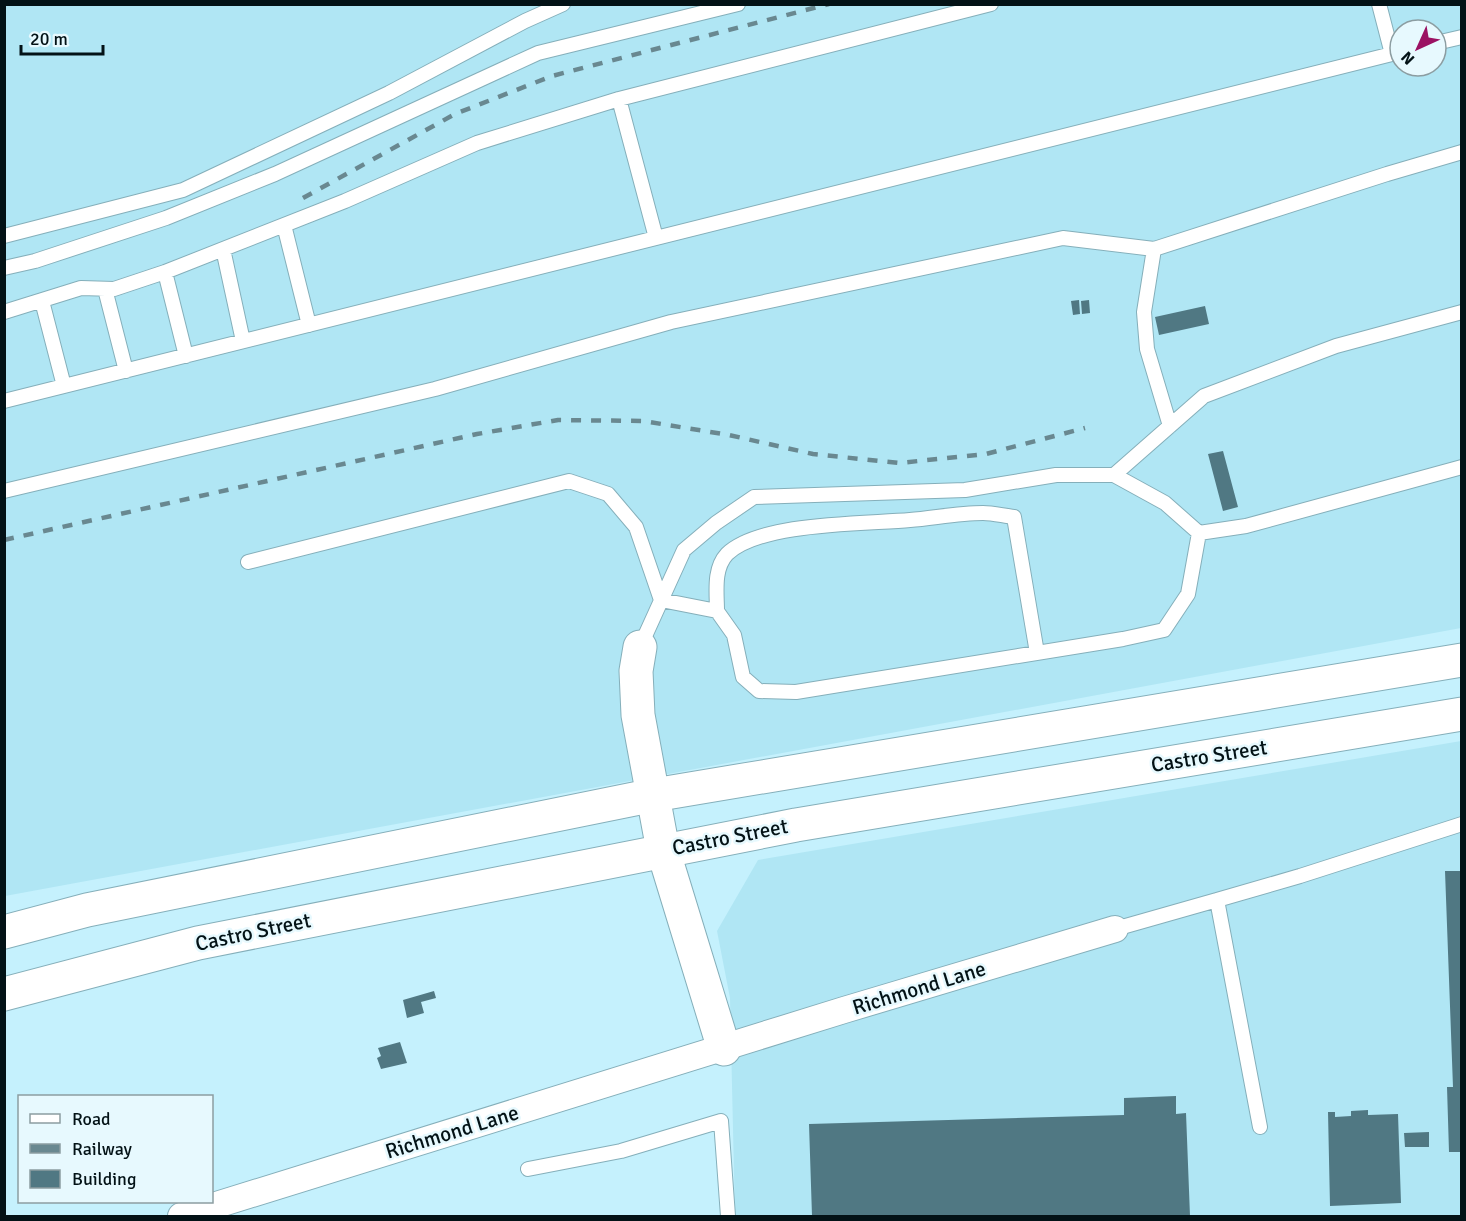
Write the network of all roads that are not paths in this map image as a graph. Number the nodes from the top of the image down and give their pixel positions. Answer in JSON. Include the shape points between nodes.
{"nodes":[{"id":1,"x":563,"y":4,"type":"edge"},
{"id":2,"x":738,"y":4,"type":"edge"},
{"id":3,"x":991,"y":4,"type":"edge"},
{"id":4,"x":1379,"y":4,"type":"edge"},
{"id":5,"x":1388,"y":30,"type":"edge"},
{"id":6,"x":1388,"y":55,"type":"edge"},
{"id":7,"x":619,"y":99,"type":"junction"},
{"id":8,"x":1461,"y":152,"type":"edge"},
{"id":9,"x":285,"y":225,"type":"junction"},
{"id":10,"x":4,"y":236,"type":"edge"},
{"id":11,"x":656,"y":238,"type":"junction"},
{"id":12,"x":223,"y":249,"type":"junction"},
{"id":13,"x":1154,"y":249,"type":"junction"},
{"id":14,"x":4,"y":268,"type":"edge"},
{"id":15,"x":165,"y":272,"type":"junction"},
{"id":16,"x":105,"y":289,"type":"junction"},
{"id":17,"x":42,"y":301,"type":"junction"},
{"id":18,"x":4,"y":312,"type":"edge"},
{"id":19,"x":1461,"y":312,"type":"edge"},
{"id":20,"x":309,"y":325,"type":"junction"},
{"id":21,"x":243,"y":341,"type":"junction"},
{"id":22,"x":186,"y":356,"type":"junction"},
{"id":23,"x":126,"y":371,"type":"junction"},
{"id":24,"x":64,"y":386,"type":"junction"},
{"id":25,"x":4,"y":401,"type":"edge"},
{"id":26,"x":1170,"y":426,"type":"junction"},
{"id":27,"x":1461,"y":467,"type":"edge"},
{"id":28,"x":1114,"y":475,"type":"junction"},
{"id":29,"x":4,"y":491,"type":"edge"},
{"id":30,"x":1198,"y":533,"type":"junction"},
{"id":31,"x":248,"y":561,"type":"dead end"},
{"id":32,"x":661,"y":600,"type":"junction"},
{"id":33,"x":717,"y":611,"type":"junction"},
{"id":34,"x":640,"y":647,"type":"joint"},
{"id":35,"x":1037,"y":653,"type":"junction"},
{"id":36,"x":1461,"y":660,"type":"edge"},
{"id":37,"x":1461,"y":714,"type":"edge"},
{"id":38,"x":654,"y":795,"type":"junction"},
{"id":39,"x":1461,"y":824,"type":"edge"},
{"id":40,"x":663,"y":850,"type":"junction"},
{"id":41,"x":1217,"y":900,"type":"junction"},
{"id":42,"x":1115,"y":929,"type":"joint"},
{"id":43,"x":4,"y":932,"type":"edge"},
{"id":44,"x":4,"y":994,"type":"edge"},
{"id":45,"x":724,"y":1049,"type":"junction"},
{"id":46,"x":1260,"y":1127,"type":"dead end"},
{"id":47,"x":528,"y":1169,"type":"dead end"},
{"id":48,"x":181,"y":1216,"type":"edge"},
{"id":49,"x":728,"y":1216,"type":"edge"}],
"edges":[{"from":1,"to":10,"type":"lane","via":[[389,93],[183,190]]},
{"from":2,"to":14,"type":"lane","via":[[538,53],[275,174],[166,218]]},
{"from":3,"to":7,"type":"lane"},
{"from":4,"to":5,"type":"lane"},
{"from":6,"to":11,"type":"lane"},
{"from":7,"to":9,"type":"lane","via":[[477,143]]},
{"from":7,"to":11,"type":"lane"},
{"from":8,"to":13,"type":"lane"},
{"from":9,"to":12,"type":"lane"},
{"from":9,"to":20,"type":"lane"},
{"from":11,"to":20,"type":"lane"},
{"from":12,"to":15,"type":"lane"},
{"from":12,"to":21,"type":"lane"},
{"from":13,"to":26,"type":"lane","via":[[1144,312],[1146,340]]},
{"from":13,"to":29,"type":"lane","via":[[1063,237],[671,322],[435,389]]},
{"from":15,"to":16,"type":"lane"},
{"from":15,"to":22,"type":"lane"},
{"from":16,"to":17,"type":"lane","via":[[81,288]]},
{"from":16,"to":23,"type":"lane"},
{"from":17,"to":18,"type":"lane"},
{"from":17,"to":24,"type":"lane"},
{"from":19,"to":26,"type":"lane","via":[[1336,345],[1204,396]]},
{"from":20,"to":21,"type":"lane"},
{"from":21,"to":22,"type":"lane"},
{"from":22,"to":23,"type":"lane"},
{"from":23,"to":24,"type":"lane"},
{"from":24,"to":25,"type":"lane"},
{"from":26,"to":28,"type":"lane"},
{"from":27,"to":30,"type":"lane","via":[[1246,526]]},
{"from":28,"to":30,"type":"lane","via":[[1165,502]]},
{"from":28,"to":32,"type":"lane","via":[[1056,475],[965,490],[754,497],[684,550]]},
{"from":30,"to":35,"type":"lane","via":[[1188,594],[1164,630]]},
{"from":31,"to":32,"type":"lane","via":[[569,481],[608,494],[636,527]]},
{"from":32,"to":33,"type":"lane"},
{"from":32,"to":34,"type":"lane"},
{"from":33,"to":35,"type":"lane","via":[[734,635],[743,677],[759,691],[795,692]]},
{"from":33,"to":35,"type":"lane","via":[[718,570],[727,555],[746,543],[773,534],[838,524],[993,514],[1014,517]]},
{"from":34,"to":38,"type":"main road","via":[[636,671],[638,715]]},
{"from":36,"to":38,"type":"main road"},
{"from":37,"to":40,"type":"main road","name":"Castro Street"},
{"from":38,"to":40,"type":"main road"},
{"from":38,"to":43,"type":"main road","via":[[87,910]]},
{"from":39,"to":41,"type":"lane"},
{"from":40,"to":44,"type":"main road","name":"Castro Street","via":[[198,943]]},
{"from":40,"to":45,"type":"main road"},
{"from":41,"to":42,"type":"lane"},
{"from":41,"to":46,"type":"lane"},
{"from":42,"to":45,"type":"street","name":"Richmond Lane"},
{"from":45,"to":48,"type":"street","name":"Richmond Lane"},
{"from":47,"to":49,"type":"lane","via":[[621,1151],[721,1121]]}]}
